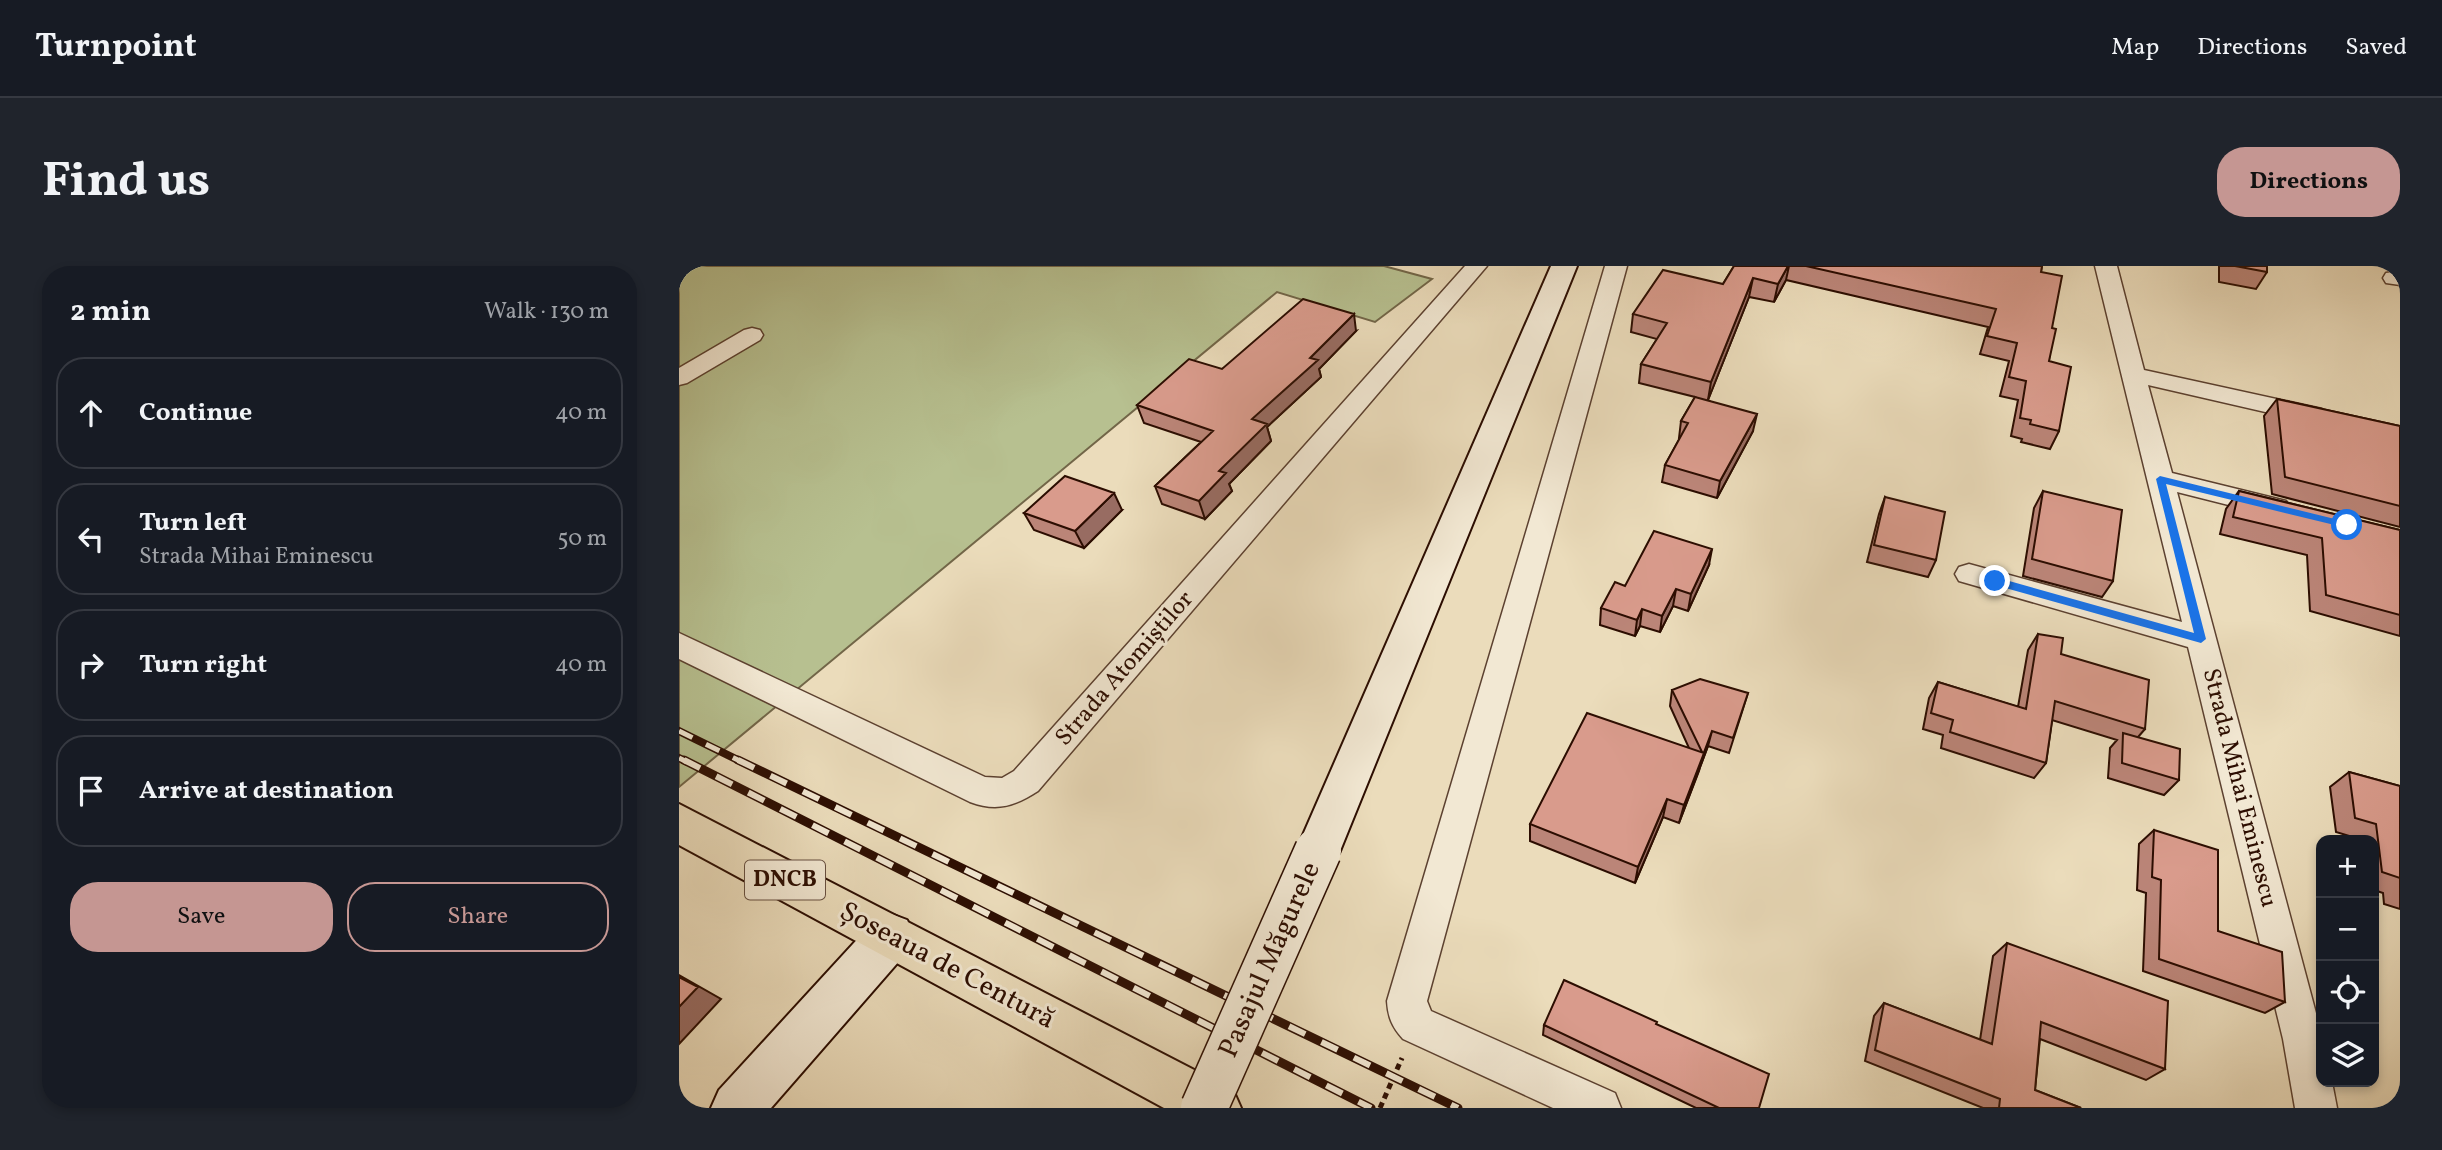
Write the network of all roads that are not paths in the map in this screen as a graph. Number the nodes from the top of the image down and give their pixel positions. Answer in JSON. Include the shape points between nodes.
{"nodes":[{"id":1,"x":1476,"y":266,"type":"edge"},
{"id":2,"x":1564,"y":266,"type":"edge"},
{"id":3,"x":1616,"y":266,"type":"edge"},
{"id":4,"x":2106,"y":266,"type":"edge"},
{"id":5,"x":752,"y":335,"type":"dead end"},
{"id":6,"x":2134,"y":375,"type":"junction"},
{"id":7,"x":679,"y":378,"type":"edge"},
{"id":8,"x":2333,"y":419,"type":"edge"},
{"id":9,"x":2160,"y":479,"type":"junction"},
{"id":10,"x":2307,"y":515,"type":"edge"},
{"id":11,"x":1969,"y":573,"type":"dead end"},
{"id":12,"x":2201,"y":639,"type":"junction"},
{"id":13,"x":679,"y":645,"type":"edge"},
{"id":14,"x":679,"y":823,"type":"edge"},
{"id":15,"x":891,"y":936,"type":"junction"},
{"id":16,"x":737,"y":1108,"type":"edge"},
{"id":17,"x":1204,"y":1108,"type":"edge"},
{"id":18,"x":1215,"y":1108,"type":"edge"},
{"id":19,"x":1600,"y":1108,"type":"edge"},
{"id":20,"x":2316,"y":1108,"type":"edge"}],
"edges":[{"from":1,"to":13,"type":"street","name":"Strada Atomiștilor","via":[[1026,781],[1007,793],[982,792]]},
{"from":2,"to":17,"type":"main road","name":"Pasajul Măgurele","bridge":true,"via":[[1318,851]]},
{"from":3,"to":19,"type":"street","via":[[1407,1001],[1408,1015],[1417,1025]]},
{"from":4,"to":6,"type":"street","name":"Strada Mihai Eminescu"},
{"from":5,"to":7,"type":"street"},
{"from":6,"to":8,"type":"street"},
{"from":6,"to":9,"type":"street","name":"Strada Mihai Eminescu"},
{"from":9,"to":10,"type":"street"},
{"from":9,"to":12,"type":"street","name":"Strada Mihai Eminescu"},
{"from":11,"to":12,"type":"street"},
{"from":12,"to":20,"type":"street","name":"Strada Mihai Eminescu"},
{"from":14,"to":15,"type":"main road","name":"Șoseaua de Centură","number":"DNCB"},
{"from":15,"to":16,"type":"main road"},
{"from":15,"to":18,"type":"main road","name":"Șoseaua de Centură","number":"DNCB"}]}
